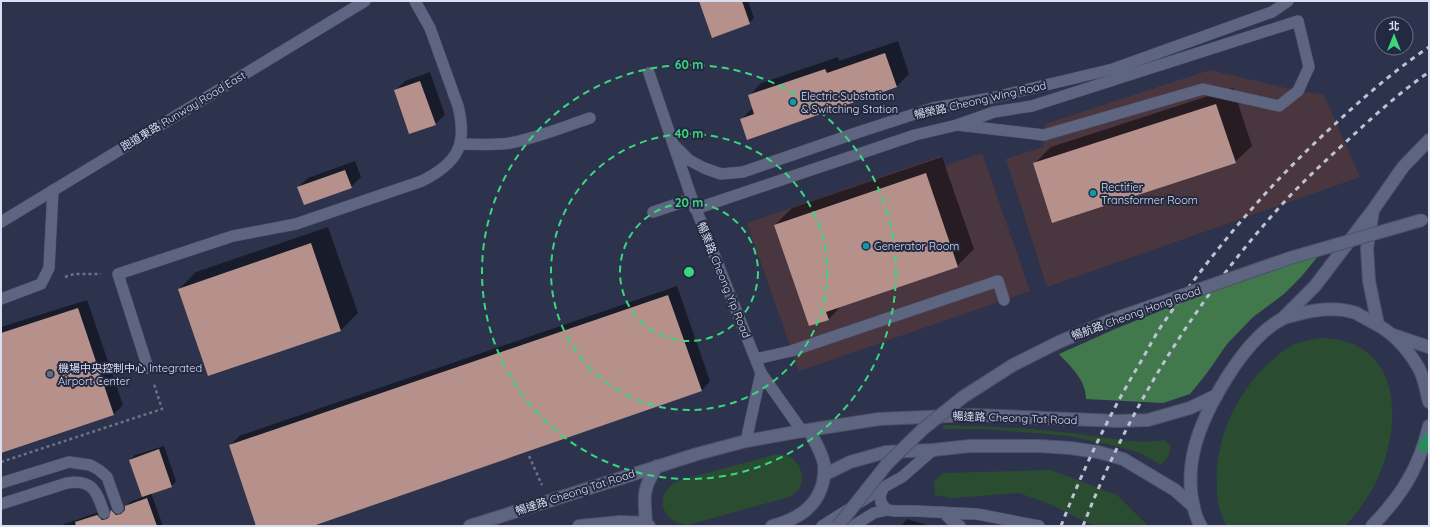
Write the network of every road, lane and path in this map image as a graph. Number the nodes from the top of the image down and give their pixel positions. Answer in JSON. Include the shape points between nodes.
{"nodes":[{"id":1,"x":365,"y":1,"type":"edge"},
{"id":2,"x":415,"y":1,"type":"edge"},
{"id":3,"x":1288,"y":1,"type":"edge"},
{"id":4,"x":649,"y":73,"type":"dead end"},
{"id":5,"x":590,"y":118,"type":"dead end"},
{"id":6,"x":957,"y":126,"type":"junction"},
{"id":7,"x":1429,"y":140,"type":"edge"},
{"id":8,"x":460,"y":144,"type":"junction"},
{"id":9,"x":674,"y":145,"type":"junction"},
{"id":10,"x":54,"y":190,"type":"junction"},
{"id":11,"x":694,"y":204,"type":"junction"},
{"id":12,"x":1373,"y":210,"type":"junction"},
{"id":13,"x":653,"y":212,"type":"dead end"},
{"id":14,"x":1427,"y":219,"type":"edge"},
{"id":15,"x":1,"y":222,"type":"edge"},
{"id":16,"x":118,"y":274,"type":"junction"},
{"id":17,"x":41,"y":284,"type":"junction"},
{"id":18,"x":1,"y":300,"type":"edge"},
{"id":19,"x":1004,"y":300,"type":"dead end"},
{"id":20,"x":1282,"y":319,"type":"junction"},
{"id":21,"x":1378,"y":325,"type":"junction"},
{"id":22,"x":1393,"y":335,"type":"junction"},
{"id":23,"x":1429,"y":347,"type":"edge"},
{"id":24,"x":756,"y":358,"type":"junction"},
{"id":25,"x":148,"y":368,"type":"joint"},
{"id":26,"x":761,"y":373,"type":"junction"},
{"id":27,"x":1217,"y":395,"type":"junction"},
{"id":28,"x":1429,"y":402,"type":"edge"},
{"id":29,"x":1429,"y":426,"type":"edge"},
{"id":30,"x":806,"y":430,"type":"junction"},
{"id":31,"x":746,"y":441,"type":"junction"},
{"id":32,"x":1427,"y":442,"type":"edge"},
{"id":33,"x":933,"y":450,"type":"junction"},
{"id":34,"x":530,"y":456,"type":"dead end"},
{"id":35,"x":1,"y":462,"type":"edge"},
{"id":36,"x":657,"y":466,"type":"junction"},
{"id":37,"x":824,"y":475,"type":"junction"},
{"id":38,"x":540,"y":480,"type":"dead end"},
{"id":39,"x":1,"y":483,"type":"edge"},
{"id":40,"x":884,"y":487,"type":"junction"},
{"id":41,"x":1,"y":504,"type":"edge"},
{"id":42,"x":1194,"y":507,"type":"junction"},
{"id":43,"x":118,"y":508,"type":"dead end"},
{"id":44,"x":887,"y":510,"type":"junction"},
{"id":45,"x":943,"y":512,"type":"junction"},
{"id":46,"x":104,"y":513,"type":"dead end"},
{"id":47,"x":648,"y":524,"type":"edge"},
{"id":48,"x":1199,"y":524,"type":"edge"},
{"id":49,"x":470,"y":526,"type":"edge"},
{"id":50,"x":579,"y":526,"type":"edge"},
{"id":51,"x":772,"y":526,"type":"edge"},
{"id":52,"x":822,"y":526,"type":"edge"},
{"id":53,"x":838,"y":526,"type":"edge"},
{"id":54,"x":853,"y":526,"type":"edge"},
{"id":55,"x":960,"y":526,"type":"edge"},
{"id":56,"x":1039,"y":526,"type":"edge"},
{"id":57,"x":1372,"y":526,"type":"edge"}],
"edges":[{"from":1,"to":10,"type":"lane","name":"跑道東路 Runway Road East"},
{"from":2,"to":8,"type":"lane","via":[[430,28],[458,106],[462,119]]},
{"from":3,"to":9,"type":"lane","name":"暢榮路 Cheong Wing Road","via":[[1272,12],[1113,69],[991,98],[933,108],[743,172],[721,174],[704,168],[689,160]]},
{"from":4,"to":9,"type":"lane","name":"暢業路 Cheong Yip Road"},
{"from":5,"to":8,"type":"lane","via":[[509,143]]},
{"from":6,"to":6,"type":"lane","via":[[994,112],[1032,106],[1298,21],[1309,67],[1298,92],[1279,106],[1203,89],[1044,135]]},
{"from":6,"to":11,"type":"lane","via":[[915,135]]},
{"from":7,"to":12,"type":"street","via":[[1403,167]]},
{"from":8,"to":16,"type":"lane","via":[[450,164],[422,181],[296,224],[233,236]]},
{"from":9,"to":11,"type":"lane","name":"暢業路 Cheong Yip Road"},
{"from":10,"to":15,"type":"lane","name":"跑道東路 Runway Road East"},
{"from":10,"to":17,"type":"lane","via":[[48,268]]},
{"from":11,"to":13,"type":"lane"},
{"from":11,"to":24,"type":"lane","name":"暢業路 Cheong Yip Road"},
{"from":12,"to":20,"type":"street","via":[[1315,286]]},
{"from":12,"to":21,"type":"street","via":[[1367,248],[1369,281]]},
{"from":14,"to":53,"type":"street","name":"暢航路 Cheong Hong Road","bridge":true,"via":[[1290,258],[1111,320],[1013,365],[963,397],[923,429],[887,464]]},
{"from":16,"to":17,"type":"path","via":[[74,274]]},
{"from":16,"to":25,"type":"lane"},
{"from":17,"to":18,"type":"lane"},
{"from":19,"to":24,"type":"lane","via":[[998,281],[791,351]]},
{"from":20,"to":21,"type":"street","via":[[1309,311],[1334,309],[1355,313]]},
{"from":20,"to":27,"type":"street","via":[[1246,350]]},
{"from":21,"to":22,"type":"street"},
{"from":22,"to":23,"type":"street"},
{"from":22,"to":28,"type":"street","via":[[1418,366]]},
{"from":24,"to":26,"type":"lane","name":"暢業路 Cheong Yip Road"},
{"from":25,"to":35,"type":"path","via":[[162,409]]},
{"from":26,"to":30,"type":"lane","name":"暢業路 Cheong Yip Road"},
{"from":26,"to":31,"type":"lane"},
{"from":27,"to":30,"type":"street","name":"暢達路 Cheong Tat Road","via":[[1168,416],[1148,420],[965,416],[879,419]]},
{"from":27,"to":42,"type":"street","via":[[1194,450],[1190,490]]},
{"from":29,"to":32,"type":"street"},
{"from":30,"to":31,"type":"street","name":"暢達路 Cheong Tat Road"},
{"from":30,"to":37,"type":"street","via":[[824,464]]},
{"from":31,"to":36,"type":"street","name":"暢達路 Cheong Tat Road"},
{"from":32,"to":57,"type":"street","via":[[1399,495]]},
{"from":33,"to":37,"type":"street","via":[[886,452],[850,462]]},
{"from":33,"to":40,"type":"lane","via":[[902,477]]},
{"from":33,"to":42,"type":"street","via":[[970,446],[1033,446],[1098,452],[1140,467],[1175,490]]},
{"from":34,"to":38,"type":"path"},
{"from":36,"to":47,"type":"street","name":"暢達路 Cheong Tat Road","via":[[645,490]]},
{"from":36,"to":49,"type":"street","name":"暢達路 Cheong Tat Road"},
{"from":37,"to":51,"type":"street","via":[[822,488],[806,511]]},
{"from":39,"to":43,"type":"lane","via":[[70,462],[90,465],[107,477]]},
{"from":40,"to":44,"type":"lane","via":[[880,495],[881,503]]},
{"from":40,"to":52,"type":"lane"},
{"from":41,"to":46,"type":"lane","via":[[76,482],[84,483],[96,492]]},
{"from":42,"to":48,"type":"street"},
{"from":44,"to":45,"type":"lane"},
{"from":44,"to":54,"type":"lane","via":[[874,513]]},
{"from":45,"to":55,"type":"lane"},
{"from":45,"to":56,"type":"lane","via":[[977,514]]},
{"from":47,"to":50,"type":"street","name":"暢達路 Cheong Tat Road","via":[[620,522]]}]}
